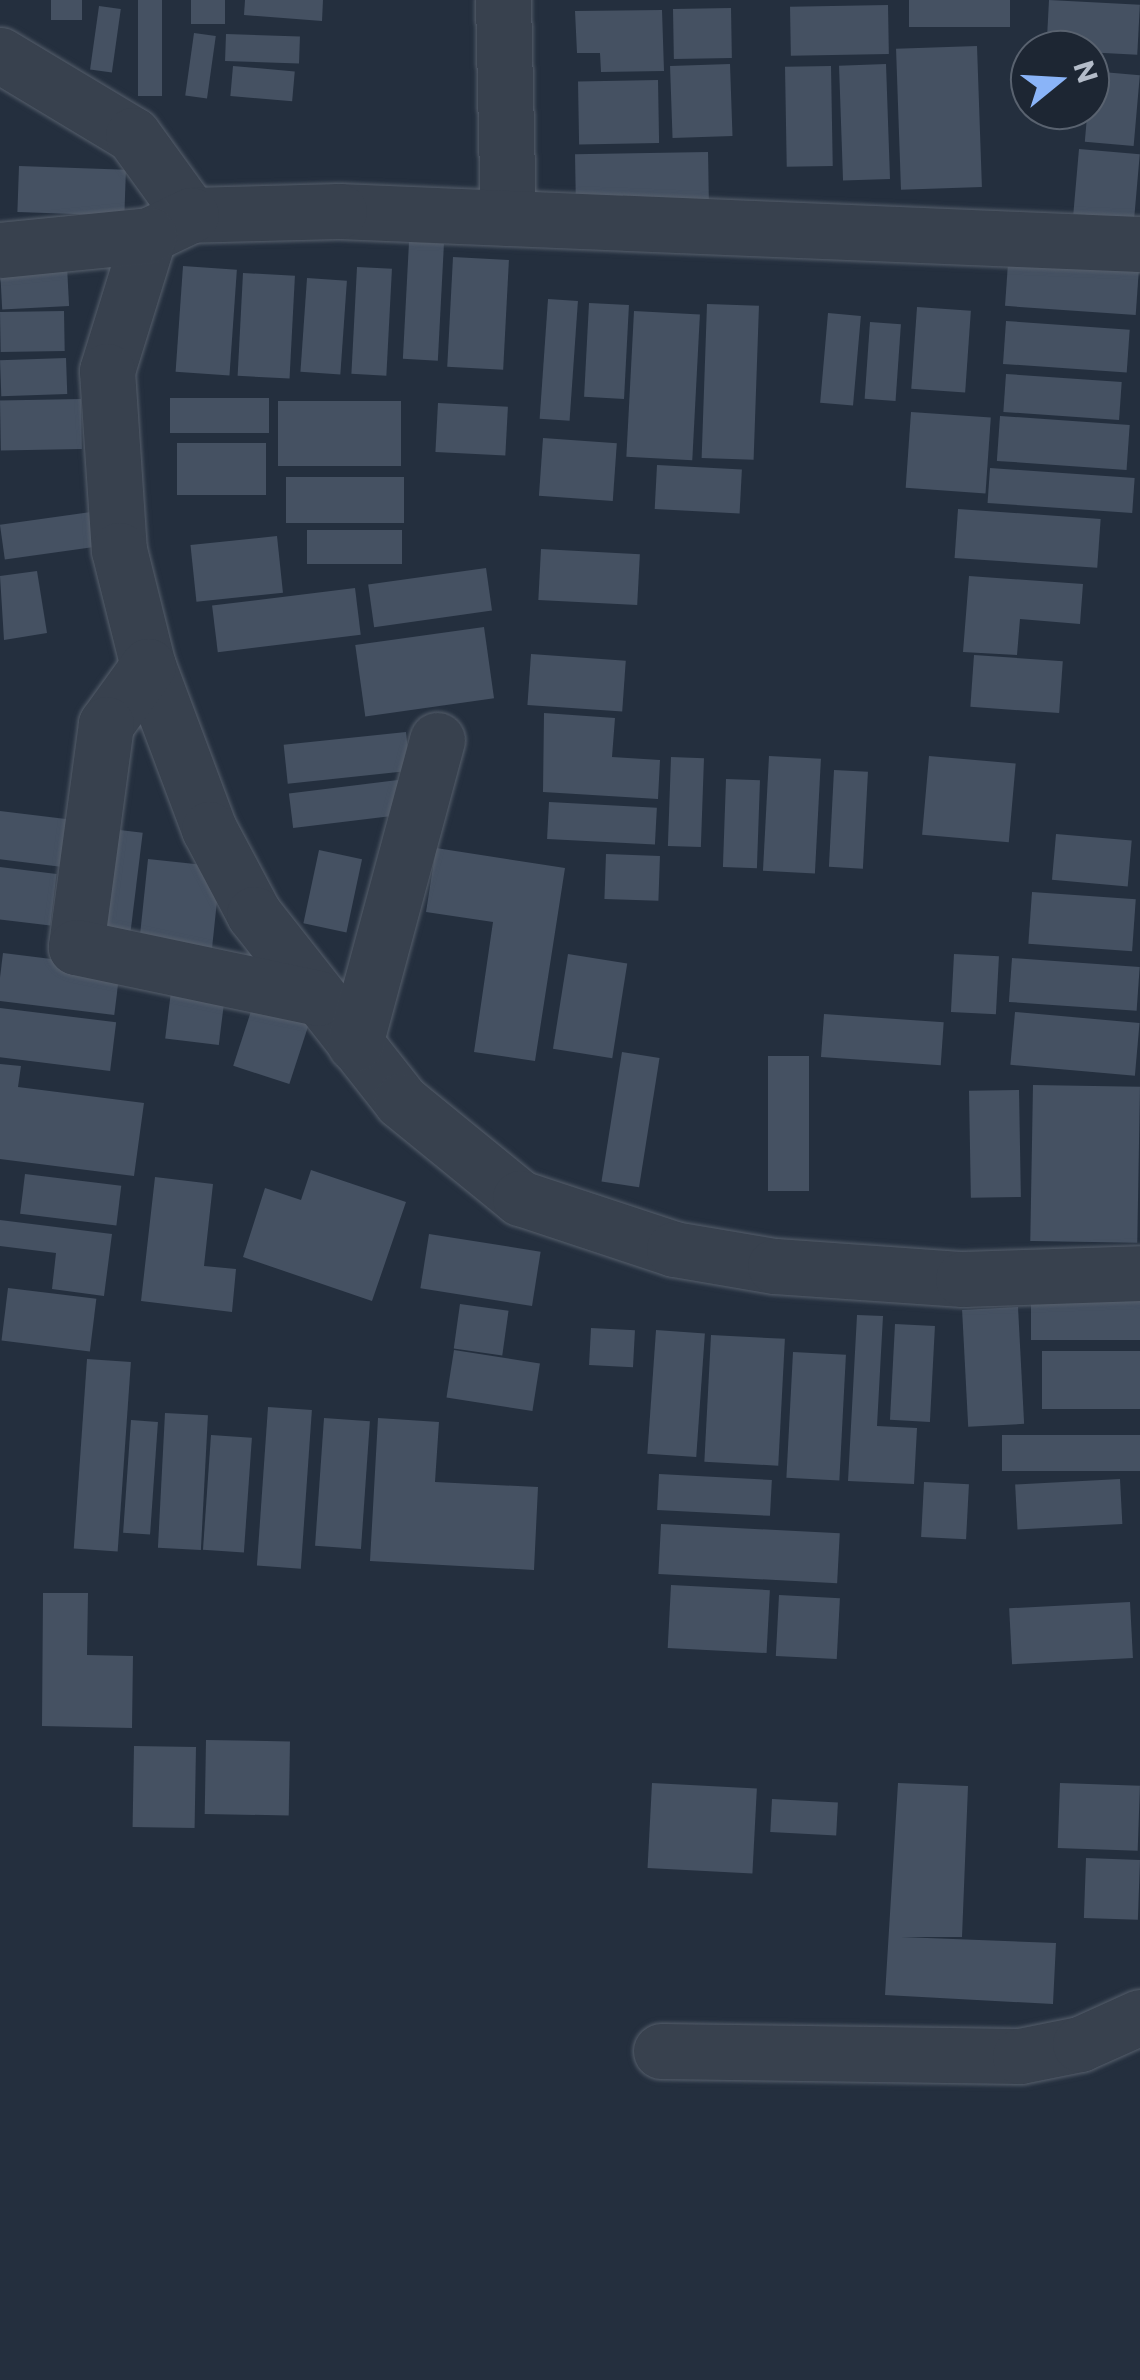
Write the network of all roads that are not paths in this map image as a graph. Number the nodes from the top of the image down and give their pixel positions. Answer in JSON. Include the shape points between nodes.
{"nodes":[{"id":1,"x":503,"y":0,"type":"edge"},
{"id":2,"x":0,"y":56,"type":"edge"},
{"id":3,"x":508,"y":218,"type":"junction"},
{"id":4,"x":170,"y":225,"type":"junction"},
{"id":5,"x":1140,"y":244,"type":"edge"},
{"id":6,"x":0,"y":250,"type":"edge"},
{"id":7,"x":148,"y":666,"type":"junction"},
{"id":8,"x":437,"y":740,"type":"dead end"},
{"id":9,"x":318,"y":998,"type":"junction"},
{"id":10,"x":355,"y":1044,"type":"junction"},
{"id":11,"x":1140,"y":1274,"type":"edge"},
{"id":12,"x":1140,"y":2017,"type":"edge"},
{"id":13,"x":661,"y":2051,"type":"dead end"}],
"edges":[{"from":1,"to":3,"type":"street"},
{"from":2,"to":4,"type":"street","via":[[133,135]]},
{"from":3,"to":4,"type":"street","via":[[339,211]]},
{"from":3,"to":5,"type":"street"},
{"from":4,"to":6,"type":"street"},
{"from":4,"to":7,"type":"street","via":[[107,372],[119,550]]},
{"from":7,"to":9,"type":"street","via":[[209,829],[254,914]]},
{"from":7,"to":9,"type":"street","via":[[106,724],[76,947]]},
{"from":8,"to":10,"type":"street"},
{"from":9,"to":10,"type":"street"},
{"from":10,"to":11,"type":"street","via":[[401,1101],[520,1198],[674,1249],[775,1266],[963,1279]]},
{"from":12,"to":13,"type":"street","via":[[1080,2044],[1020,2056]]}]}
